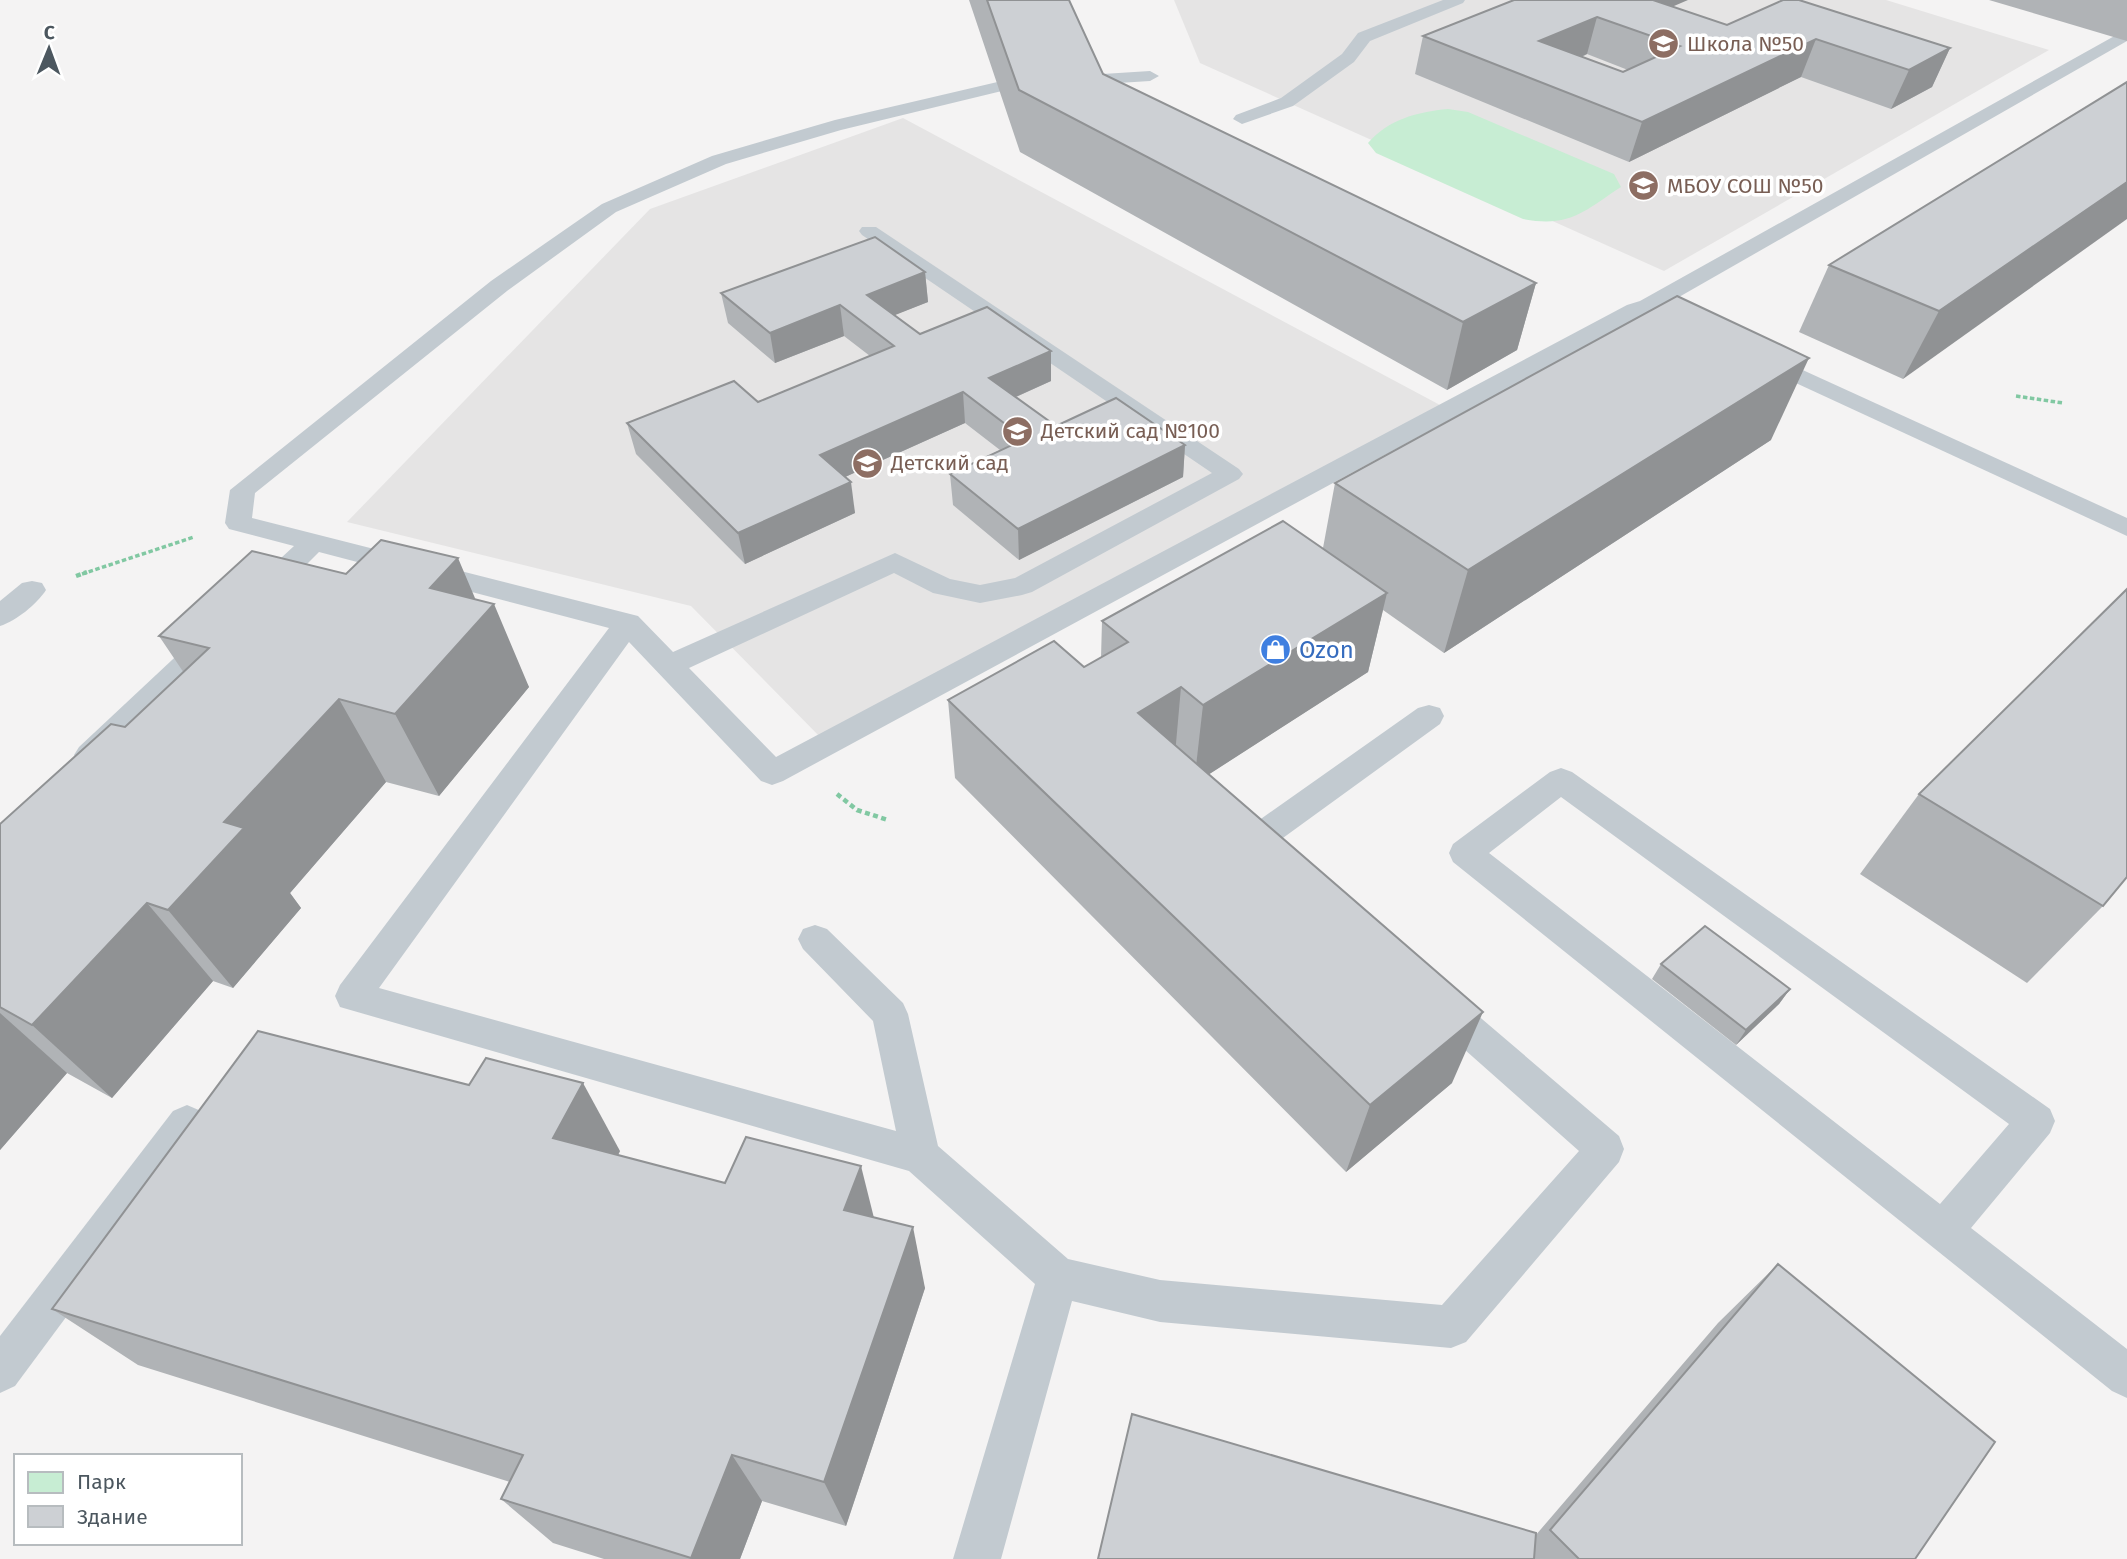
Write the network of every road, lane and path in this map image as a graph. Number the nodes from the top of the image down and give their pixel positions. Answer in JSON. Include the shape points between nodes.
{"nodes":[{"id":1,"x":1457,"y":0,"type":"edge"},
{"id":2,"x":2127,"y":34,"type":"edge"},
{"id":3,"x":1150,"y":76,"type":"dead end"},
{"id":4,"x":1242,"y":119,"type":"dead end"},
{"id":5,"x":869,"y":231,"type":"dead end"},
{"id":6,"x":1648,"y":306,"type":"junction"},
{"id":7,"x":1712,"y":336,"type":"edge"},
{"id":8,"x":1737,"y":347,"type":"edge"},
{"id":9,"x":2016,"y":396,"type":"dead end"},
{"id":10,"x":2063,"y":403,"type":"dead end"},
{"id":11,"x":238,"y":523,"type":"junction"},
{"id":12,"x":2127,"y":528,"type":"edge"},
{"id":13,"x":314,"y":542,"type":"junction"},
{"id":14,"x":0,"y":583,"type":"edge"},
{"id":15,"x":32,"y":590,"type":"junction"},
{"id":16,"x":0,"y":616,"type":"edge"},
{"id":17,"x":628,"y":623,"type":"junction"},
{"id":18,"x":669,"y":665,"type":"junction"},
{"id":19,"x":1429,"y":716,"type":"dead end"},
{"id":20,"x":71,"y":773,"type":"edge"},
{"id":21,"x":1295,"y":878,"type":"edge"},
{"id":22,"x":815,"y":939,"type":"dead end"},
{"id":23,"x":1419,"y":987,"type":"edge"},
{"id":24,"x":187,"y":1123,"type":"edge"},
{"id":25,"x":921,"y":1156,"type":"junction"},
{"id":26,"x":1942,"y":1231,"type":"junction"},
{"id":27,"x":1058,"y":1277,"type":"junction"},
{"id":28,"x":0,"y":1371,"type":"edge"},
{"id":29,"x":2127,"y":1376,"type":"edge"},
{"id":30,"x":977,"y":1559,"type":"edge"}],
"edges":[{"from":1,"to":4,"type":"lane","via":[[1364,37],[1348,58],[1287,102]]},
{"from":2,"to":6,"type":"lane"},
{"from":3,"to":11,"type":"lane","via":[[1006,85],[861,120],[719,160],[609,208],[499,286],[243,490]]},
{"from":5,"to":18,"type":"lane","via":[[1230,474],[1022,586],[980,594],[943,587],[895,562]]},
{"from":6,"to":7,"type":"lane"},
{"from":6,"to":18,"type":"lane","via":[[772,773]]},
{"from":8,"to":12,"type":"lane"},
{"from":9,"to":10,"type":"path"},
{"from":11,"to":13,"type":"lane"},
{"from":11,"to":15,"type":"path"},
{"from":13,"to":17,"type":"lane"},
{"from":13,"to":20,"type":"lane"},
{"from":14,"to":15,"type":"lane"},
{"from":15,"to":16,"type":"lane"},
{"from":17,"to":18,"type":"lane"},
{"from":17,"to":25,"type":"lane","via":[[353,996]]},
{"from":19,"to":21,"type":"lane","via":[[1253,842]]},
{"from":22,"to":25,"type":"lane","via":[[890,1014]]},
{"from":23,"to":27,"type":"lane","via":[[1605,1149],[1451,1327],[1160,1301]]},
{"from":24,"to":28,"type":"lane"},
{"from":25,"to":27,"type":"lane"},
{"from":26,"to":26,"type":"lane","via":[[1779,1103],[1465,853],[1562,780],[2035,1121]]},
{"from":26,"to":29,"type":"lane"},
{"from":27,"to":30,"type":"lane"}]}
